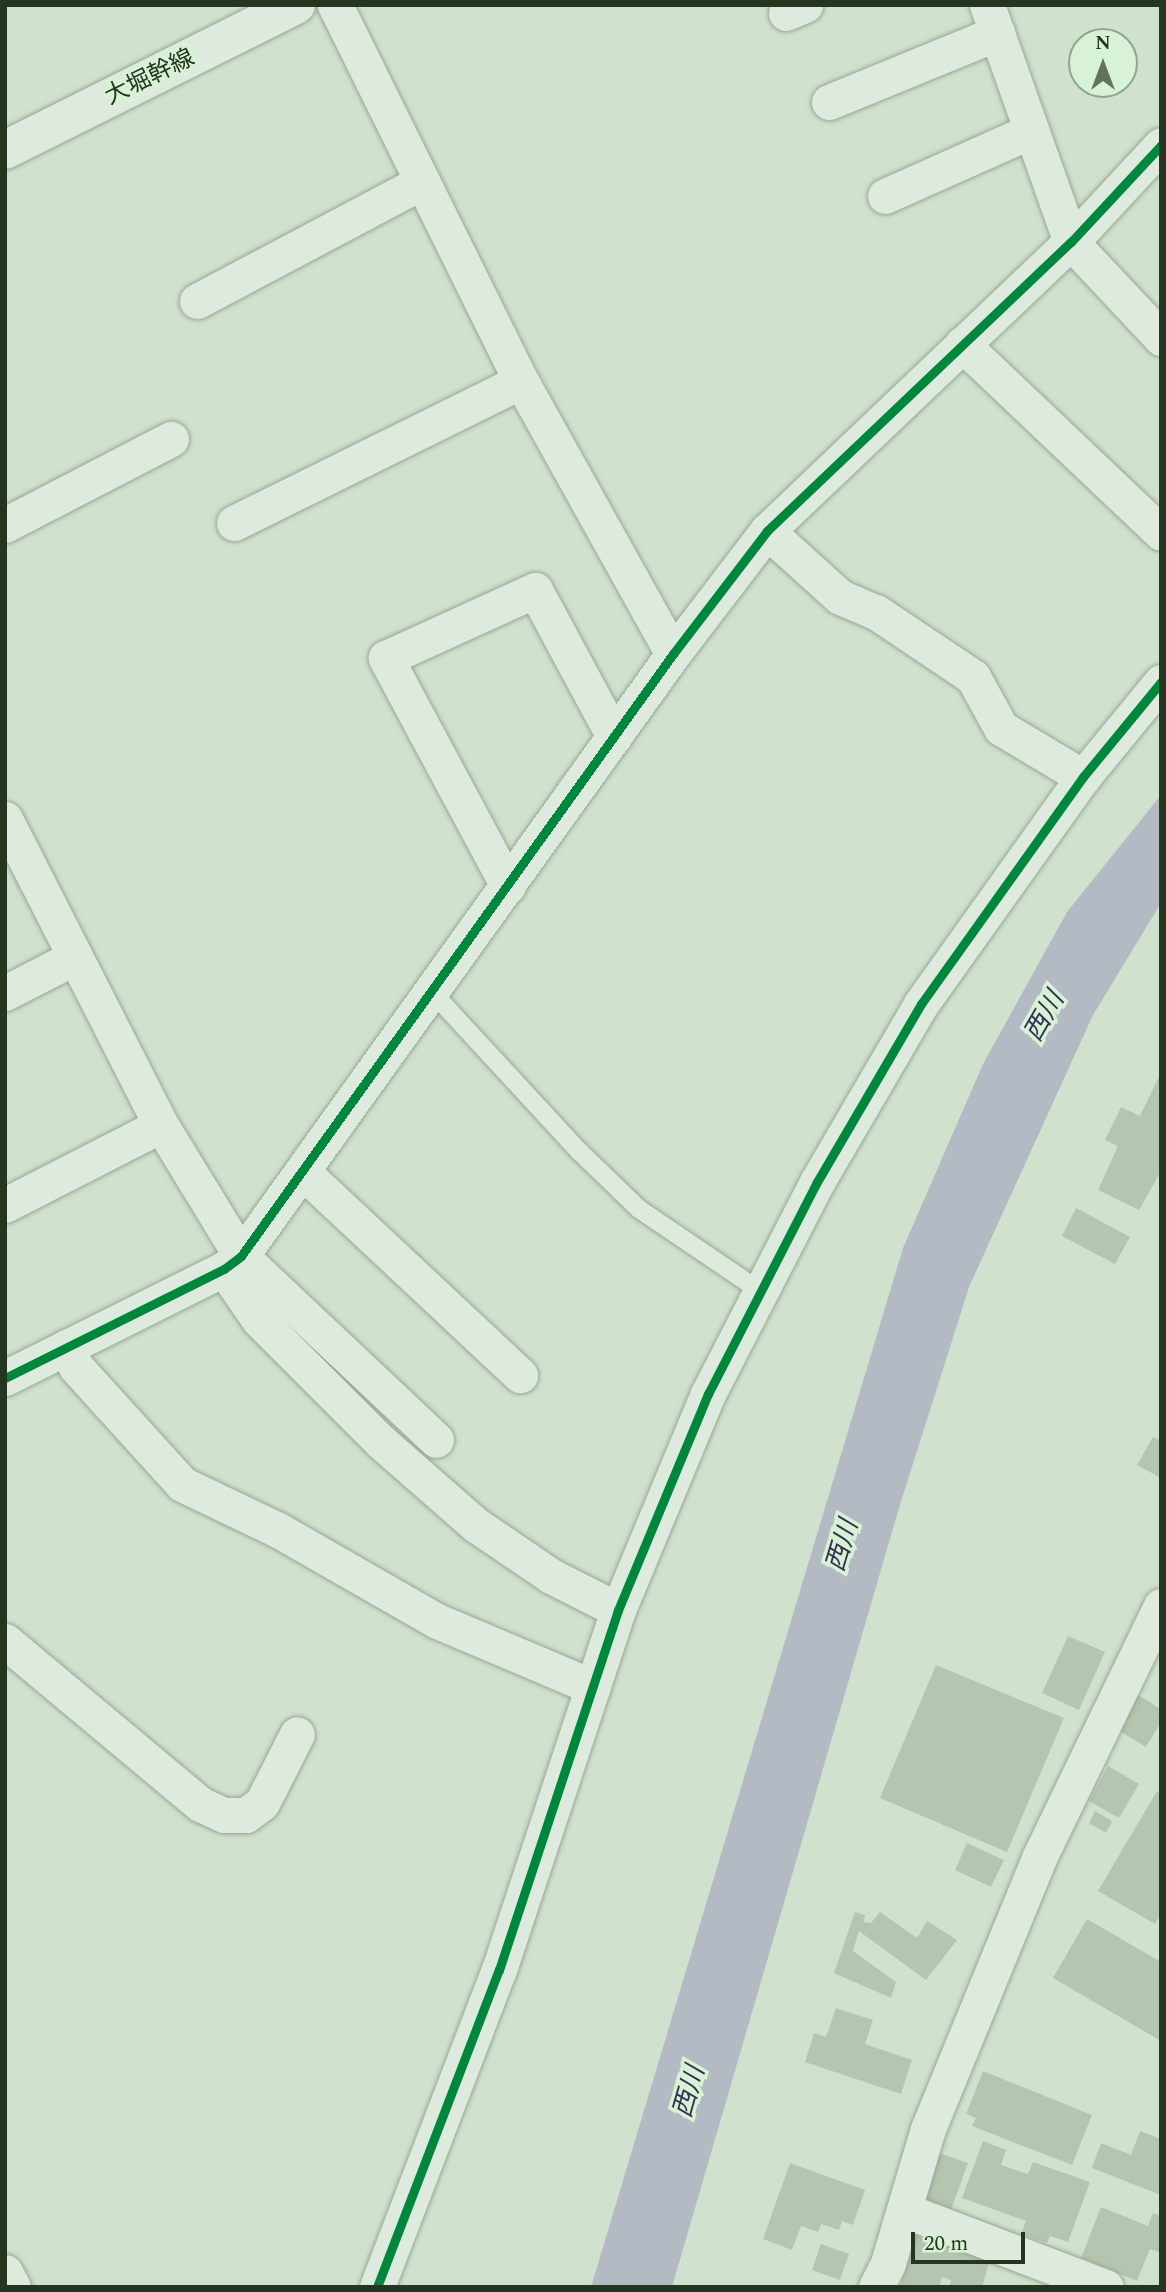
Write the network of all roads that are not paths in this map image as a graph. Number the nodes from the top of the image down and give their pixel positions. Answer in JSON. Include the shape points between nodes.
{"nodes":[{"id":1,"x":296,"y":5,"type":"edge"},
{"id":2,"x":335,"y":5,"type":"edge"},
{"id":3,"x":992,"y":19,"type":"edge"},
{"id":4,"x":829,"y":102,"type":"dead end"},
{"id":5,"x":1031,"y":131,"type":"junction"},
{"id":6,"x":1161,"y":145,"type":"edge"},
{"id":7,"x":5,"y":150,"type":"edge"},
{"id":8,"x":419,"y":183,"type":"junction"},
{"id":9,"x":885,"y":196,"type":"dead end"},
{"id":10,"x":1071,"y":242,"type":"junction"},
{"id":11,"x":197,"y":301,"type":"dead end"},
{"id":12,"x":1161,"y":338,"type":"edge"},
{"id":13,"x":962,"y":344,"type":"junction"},
{"id":14,"x":521,"y":382,"type":"junction"},
{"id":15,"x":171,"y":439,"type":"dead end"},
{"id":16,"x":234,"y":523,"type":"dead end"},
{"id":17,"x":5,"y":525,"type":"edge"},
{"id":18,"x":767,"y":531,"type":"junction"},
{"id":19,"x":1161,"y":533,"type":"edge"},
{"id":20,"x":673,"y":654,"type":"junction"},
{"id":21,"x":1161,"y":682,"type":"edge"},
{"id":22,"x":614,"y":737,"type":"junction"},
{"id":23,"x":1083,"y":777,"type":"junction"},
{"id":24,"x":5,"y":819,"type":"edge"},
{"id":25,"x":508,"y":886,"type":"junction"},
{"id":26,"x":75,"y":957,"type":"junction"},
{"id":27,"x":5,"y":993,"type":"edge"},
{"id":28,"x":433,"y":993,"type":"junction"},
{"id":29,"x":161,"y":1125,"type":"junction"},
{"id":30,"x":304,"y":1173,"type":"junction"},
{"id":31,"x":5,"y":1205,"type":"edge"},
{"id":32,"x":233,"y":1262,"type":"junction"},
{"id":33,"x":760,"y":1291,"type":"junction"},
{"id":34,"x":66,"y":1346,"type":"junction"},
{"id":35,"x":520,"y":1375,"type":"dead end"},
{"id":36,"x":5,"y":1378,"type":"edge"},
{"id":37,"x":436,"y":1440,"type":"dead end"},
{"id":38,"x":1161,"y":1606,"type":"edge"},
{"id":39,"x":618,"y":1610,"type":"junction"},
{"id":40,"x":5,"y":1641,"type":"edge"},
{"id":41,"x":593,"y":1687,"type":"junction"},
{"id":42,"x":297,"y":1734,"type":"dead end"},
{"id":43,"x":904,"y":2210,"type":"junction"},
{"id":44,"x":5,"y":2272,"type":"edge"},
{"id":45,"x":13,"y":2287,"type":"edge"},
{"id":46,"x":377,"y":2287,"type":"edge"},
{"id":47,"x":876,"y":2287,"type":"edge"},
{"id":48,"x":1106,"y":2287,"type":"edge"}],
"edges":[{"from":1,"to":7,"type":"street","name":"大堀幹線"},
{"from":2,"to":8,"type":"street"},
{"from":3,"to":4,"type":"street"},
{"from":3,"to":5,"type":"street"},
{"from":5,"to":9,"type":"street"},
{"from":5,"to":10,"type":"street"},
{"from":6,"to":10,"type":"street"},
{"from":8,"to":11,"type":"street"},
{"from":8,"to":14,"type":"street"},
{"from":10,"to":12,"type":"street"},
{"from":10,"to":13,"type":"street"},
{"from":13,"to":18,"type":"street"},
{"from":13,"to":19,"type":"street"},
{"from":14,"to":16,"type":"street"},
{"from":14,"to":20,"type":"street"},
{"from":15,"to":17,"type":"street"},
{"from":18,"to":20,"type":"street"},
{"from":18,"to":23,"type":"street","via":[[840,597],[876,612],[973,677],[1001,728]]},
{"from":20,"to":22,"type":"street"},
{"from":21,"to":23,"type":"street"},
{"from":22,"to":25,"type":"street"},
{"from":22,"to":25,"type":"street","via":[[536,590],[386,658]]},
{"from":23,"to":33,"type":"street","via":[[921,1004],[817,1182]]},
{"from":24,"to":26,"type":"street"},
{"from":25,"to":28,"type":"street"},
{"from":26,"to":27,"type":"street"},
{"from":26,"to":29,"type":"street"},
{"from":28,"to":30,"type":"street"},
{"from":28,"to":33,"type":"lane","via":[[639,1209]]},
{"from":29,"to":31,"type":"street"},
{"from":29,"to":32,"type":"street"},
{"from":30,"to":32,"type":"street"},
{"from":30,"to":35,"type":"street"},
{"from":32,"to":34,"type":"street"},
{"from":32,"to":37,"type":"street"},
{"from":32,"to":39,"type":"street","via":[[259,1320],[380,1441],[476,1525],[551,1576]]},
{"from":33,"to":39,"type":"street","via":[[708,1394]]},
{"from":34,"to":36,"type":"street"},
{"from":34,"to":41,"type":"street","via":[[76,1367],[182,1484],[278,1530],[438,1621]]},
{"from":38,"to":43,"type":"street","via":[[1039,1858],[928,2129]]},
{"from":39,"to":41,"type":"street"},
{"from":40,"to":42,"type":"street","via":[[200,1804],[224,1815],[246,1815],[262,1803]]},
{"from":41,"to":46,"type":"street","via":[[499,1970]]},
{"from":43,"to":47,"type":"street"},
{"from":43,"to":48,"type":"street"},
{"from":44,"to":45,"type":"street"}]}
